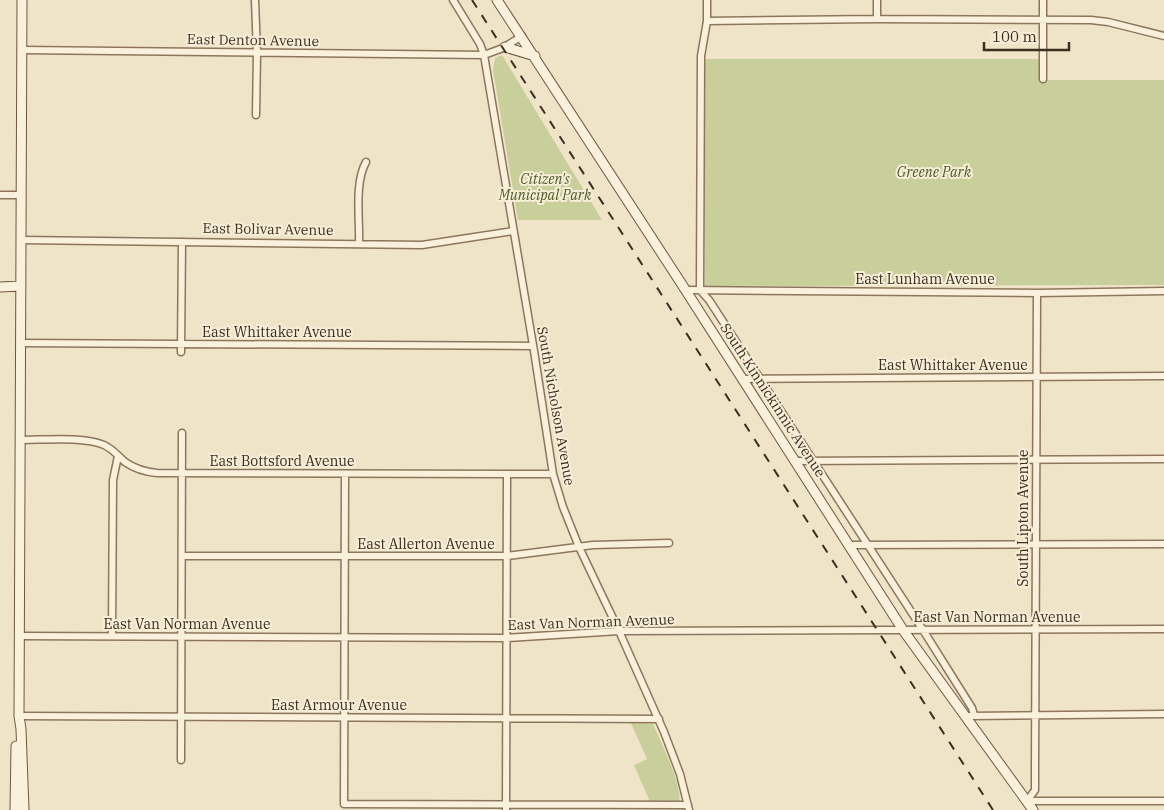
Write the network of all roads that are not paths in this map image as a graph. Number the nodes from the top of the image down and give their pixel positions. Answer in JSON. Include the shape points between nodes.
{"nodes":[{"id":1,"x":22,"y":0,"type":"edge"},
{"id":2,"x":255,"y":0,"type":"edge"},
{"id":3,"x":453,"y":0,"type":"edge"},
{"id":4,"x":498,"y":0,"type":"edge"},
{"id":5,"x":707,"y":0,"type":"edge"},
{"id":6,"x":877,"y":0,"type":"edge"},
{"id":7,"x":1043,"y":0,"type":"edge"},
{"id":8,"x":877,"y":19,"type":"junction"},
{"id":9,"x":1043,"y":20,"type":"junction"},
{"id":10,"x":707,"y":21,"type":"junction"},
{"id":11,"x":522,"y":36,"type":"junction"},
{"id":12,"x":1164,"y":36,"type":"edge"},
{"id":13,"x":505,"y":47,"type":"junction"},
{"id":14,"x":21,"y":50,"type":"junction"},
{"id":15,"x":257,"y":53,"type":"junction"},
{"id":16,"x":484,"y":55,"type":"junction"},
{"id":17,"x":535,"y":56,"type":"junction"},
{"id":18,"x":1043,"y":79,"type":"dead end"},
{"id":19,"x":256,"y":115,"type":"dead end"},
{"id":20,"x":366,"y":162,"type":"dead end"},
{"id":21,"x":0,"y":195,"type":"edge"},
{"id":22,"x":21,"y":195,"type":"junction"},
{"id":23,"x":513,"y":231,"type":"junction"},
{"id":24,"x":21,"y":240,"type":"junction"},
{"id":25,"x":182,"y":242,"type":"junction"},
{"id":26,"x":359,"y":244,"type":"junction"},
{"id":27,"x":21,"y":286,"type":"junction"},
{"id":28,"x":0,"y":287,"type":"edge"},
{"id":29,"x":686,"y":290,"type":"junction"},
{"id":30,"x":700,"y":290,"type":"junction"},
{"id":31,"x":1037,"y":292,"type":"junction"},
{"id":32,"x":1164,"y":292,"type":"edge"},
{"id":33,"x":20,"y":344,"type":"junction"},
{"id":34,"x":182,"y":344,"type":"junction"},
{"id":35,"x":533,"y":346,"type":"junction"},
{"id":36,"x":182,"y":352,"type":"dead end"},
{"id":37,"x":1164,"y":376,"type":"edge"},
{"id":38,"x":1037,"y":377,"type":"junction"},
{"id":39,"x":742,"y":379,"type":"junction"},
{"id":40,"x":760,"y":379,"type":"junction"},
{"id":41,"x":182,"y":433,"type":"dead end"},
{"id":42,"x":20,"y":440,"type":"junction"},
{"id":43,"x":118,"y":456,"type":"junction"},
{"id":44,"x":1164,"y":459,"type":"edge"},
{"id":45,"x":795,"y":461,"type":"junction"},
{"id":46,"x":1036,"y":461,"type":"junction"},
{"id":47,"x":813,"y":462,"type":"junction"},
{"id":48,"x":182,"y":473,"type":"junction"},
{"id":49,"x":345,"y":474,"type":"junction"},
{"id":50,"x":507,"y":474,"type":"junction"},
{"id":51,"x":552,"y":474,"type":"junction"},
{"id":52,"x":670,"y":544,"type":"dead end"},
{"id":53,"x":1164,"y":544,"type":"edge"},
{"id":54,"x":850,"y":545,"type":"junction"},
{"id":55,"x":868,"y":545,"type":"junction"},
{"id":56,"x":1036,"y":545,"type":"junction"},
{"id":57,"x":579,"y":547,"type":"junction"},
{"id":58,"x":182,"y":556,"type":"junction"},
{"id":59,"x":344,"y":556,"type":"junction"},
{"id":60,"x":507,"y":556,"type":"junction"},
{"id":61,"x":1035,"y":629,"type":"junction"},
{"id":62,"x":1164,"y":629,"type":"edge"},
{"id":63,"x":903,"y":630,"type":"junction"},
{"id":64,"x":923,"y":630,"type":"junction"},
{"id":65,"x":619,"y":631,"type":"junction"},
{"id":66,"x":19,"y":636,"type":"junction"},
{"id":67,"x":112,"y":636,"type":"junction"},
{"id":68,"x":182,"y":636,"type":"junction"},
{"id":69,"x":344,"y":637,"type":"junction"},
{"id":70,"x":506,"y":638,"type":"junction"},
{"id":71,"x":1164,"y":714,"type":"edge"},
{"id":72,"x":974,"y":715,"type":"junction"},
{"id":73,"x":1035,"y":715,"type":"junction"},
{"id":74,"x":19,"y":716,"type":"junction"},
{"id":75,"x":964,"y":716,"type":"junction"},
{"id":76,"x":181,"y":717,"type":"junction"},
{"id":77,"x":344,"y":718,"type":"junction"},
{"id":78,"x":506,"y":718,"type":"junction"},
{"id":79,"x":659,"y":719,"type":"junction"},
{"id":80,"x":181,"y":760,"type":"dead end"},
{"id":81,"x":1027,"y":801,"type":"junction"},
{"id":82,"x":1164,"y":801,"type":"edge"},
{"id":83,"x":506,"y":807,"type":"edge"},
{"id":84,"x":688,"y":807,"type":"edge"},
{"id":85,"x":15,"y":810,"type":"edge"},
{"id":86,"x":24,"y":810,"type":"edge"},
{"id":87,"x":1033,"y":810,"type":"edge"}],
"edges":[{"from":1,"to":14,"type":"street"},
{"from":2,"to":15,"type":"street"},
{"from":3,"to":16,"type":"street","name":"South Nicholson Avenue"},
{"from":4,"to":11,"type":"street","name":"South Kinnickinnic Avenue"},
{"from":5,"to":10,"type":"street"},
{"from":6,"to":8,"type":"street"},
{"from":7,"to":9,"type":"street"},
{"from":8,"to":9,"type":"street"},
{"from":8,"to":10,"type":"street"},
{"from":9,"to":12,"type":"street","via":[[1108,22]]},
{"from":9,"to":18,"type":"street"},
{"from":10,"to":30,"type":"street","via":[[701,35]]},
{"from":11,"to":13,"type":"street"},
{"from":11,"to":17,"type":"street","name":"South Kinnickinnic Avenue"},
{"from":13,"to":16,"type":"street"},
{"from":13,"to":17,"type":"street"},
{"from":14,"to":15,"type":"street","name":"East Denton Avenue"},
{"from":14,"to":22,"type":"street"},
{"from":15,"to":16,"type":"street","name":"East Denton Avenue"},
{"from":15,"to":19,"type":"street"},
{"from":16,"to":23,"type":"street","name":"South Nicholson Avenue"},
{"from":17,"to":29,"type":"street","name":"South Kinnickinnic Avenue"},
{"from":20,"to":26,"type":"street","via":[[360,181]]},
{"from":21,"to":22,"type":"street"},
{"from":22,"to":24,"type":"street"},
{"from":23,"to":26,"type":"street","name":"East Bolivar Avenue","via":[[422,245]]},
{"from":23,"to":35,"type":"street","name":"South Nicholson Avenue"},
{"from":24,"to":25,"type":"street","name":"East Bolivar Avenue"},
{"from":24,"to":27,"type":"street"},
{"from":25,"to":26,"type":"street","name":"East Bolivar Avenue"},
{"from":25,"to":34,"type":"street"},
{"from":27,"to":28,"type":"street"},
{"from":27,"to":33,"type":"street"},
{"from":29,"to":30,"type":"street","name":"East Lunham Avenue"},
{"from":29,"to":39,"type":"street","name":"South Kinnickinnic Avenue"},
{"from":30,"to":31,"type":"street","name":"East Lunham Avenue"},
{"from":30,"to":40,"type":"street","name":"South Kinnickinnic Avenue"},
{"from":31,"to":32,"type":"street","name":"East Lunham Avenue"},
{"from":31,"to":38,"type":"street","name":"South Lipton Avenue"},
{"from":33,"to":34,"type":"street","name":"East Whittaker Avenue"},
{"from":33,"to":42,"type":"street"},
{"from":34,"to":35,"type":"street","name":"East Whittaker Avenue"},
{"from":34,"to":36,"type":"street"},
{"from":35,"to":51,"type":"street","name":"South Nicholson Avenue"},
{"from":37,"to":38,"type":"street","name":"East Whittaker Avenue"},
{"from":38,"to":40,"type":"street","name":"East Whittaker Avenue"},
{"from":38,"to":46,"type":"street","name":"South Lipton Avenue"},
{"from":39,"to":40,"type":"street","name":"East Whittaker Avenue"},
{"from":39,"to":45,"type":"street","name":"South Kinnickinnic Avenue"},
{"from":40,"to":47,"type":"street","name":"South Kinnickinnic Avenue"},
{"from":41,"to":48,"type":"street"},
{"from":42,"to":43,"type":"street","name":"East Bottsford Avenue","via":[[88,441],[103,444]]},
{"from":42,"to":66,"type":"street"},
{"from":43,"to":48,"type":"street","name":"East Bottsford Avenue","via":[[144,471]]},
{"from":43,"to":67,"type":"street","via":[[113,480]]},
{"from":44,"to":46,"type":"street"},
{"from":45,"to":47,"type":"street"},
{"from":45,"to":54,"type":"street","name":"South Kinnickinnic Avenue"},
{"from":46,"to":47,"type":"street"},
{"from":46,"to":56,"type":"street","name":"South Lipton Avenue"},
{"from":47,"to":55,"type":"street","name":"South Kinnickinnic Avenue"},
{"from":48,"to":49,"type":"street","name":"East Bottsford Avenue"},
{"from":48,"to":58,"type":"street"},
{"from":49,"to":50,"type":"street","name":"East Bottsford Avenue"},
{"from":49,"to":59,"type":"street"},
{"from":50,"to":51,"type":"street","name":"East Bottsford Avenue"},
{"from":50,"to":60,"type":"street"},
{"from":51,"to":57,"type":"street","name":"South Nicholson Avenue"},
{"from":52,"to":57,"type":"street","name":"East Allerton Avenue"},
{"from":53,"to":56,"type":"street"},
{"from":54,"to":55,"type":"street"},
{"from":54,"to":63,"type":"street","name":"South Kinnickinnic Avenue"},
{"from":55,"to":56,"type":"street"},
{"from":55,"to":64,"type":"street","name":"South Kinnickinnic Avenue"},
{"from":56,"to":61,"type":"street","name":"South Lipton Avenue"},
{"from":57,"to":60,"type":"street","name":"East Allerton Avenue"},
{"from":57,"to":65,"type":"street","name":"South Nicholson Avenue"},
{"from":58,"to":59,"type":"street","name":"East Allerton Avenue"},
{"from":58,"to":68,"type":"street"},
{"from":59,"to":60,"type":"street","name":"East Allerton Avenue"},
{"from":59,"to":69,"type":"street"},
{"from":60,"to":70,"type":"street"},
{"from":61,"to":62,"type":"street","name":"East Van Norman Avenue"},
{"from":61,"to":64,"type":"street","name":"East Van Norman Avenue"},
{"from":61,"to":73,"type":"street","name":"South Lipton Avenue"},
{"from":63,"to":64,"type":"street","name":"East Van Norman Avenue"},
{"from":63,"to":65,"type":"street","name":"East Van Norman Avenue"},
{"from":63,"to":75,"type":"street","name":"South Kinnickinnic Avenue"},
{"from":64,"to":72,"type":"street","name":"South Kinnickinnic Avenue"},
{"from":65,"to":70,"type":"street","name":"East Van Norman Avenue"},
{"from":65,"to":79,"type":"street","name":"South Nicholson Avenue"},
{"from":66,"to":67,"type":"street","name":"East Van Norman Avenue"},
{"from":66,"to":74,"type":"street"},
{"from":67,"to":68,"type":"street","name":"East Van Norman Avenue"},
{"from":68,"to":69,"type":"street","name":"East Van Norman Avenue"},
{"from":68,"to":76,"type":"street"},
{"from":69,"to":70,"type":"street","name":"East Van Norman Avenue"},
{"from":69,"to":77,"type":"street"},
{"from":70,"to":78,"type":"street"},
{"from":71,"to":73,"type":"street"},
{"from":72,"to":73,"type":"street"},
{"from":72,"to":75,"type":"street"},
{"from":73,"to":81,"type":"street","name":"South Lipton Avenue","via":[[1035,790]]},
{"from":74,"to":76,"type":"street","name":"East Armour Avenue"},
{"from":74,"to":85,"type":"street"},
{"from":74,"to":86,"type":"street"},
{"from":75,"to":81,"type":"street","name":"South Kinnickinnic Avenue"},
{"from":76,"to":77,"type":"street","name":"East Armour Avenue"},
{"from":76,"to":80,"type":"street"},
{"from":77,"to":78,"type":"street","name":"East Armour Avenue"},
{"from":77,"to":83,"type":"street","via":[[344,804]]},
{"from":78,"to":79,"type":"street","name":"East Armour Avenue"},
{"from":78,"to":83,"type":"street"},
{"from":79,"to":84,"type":"street","name":"South Nicholson Avenue","via":[[680,774]]},
{"from":81,"to":82,"type":"street"},
{"from":81,"to":87,"type":"street","name":"South Kinnickinnic Avenue"},
{"from":83,"to":84,"type":"street"}]}
